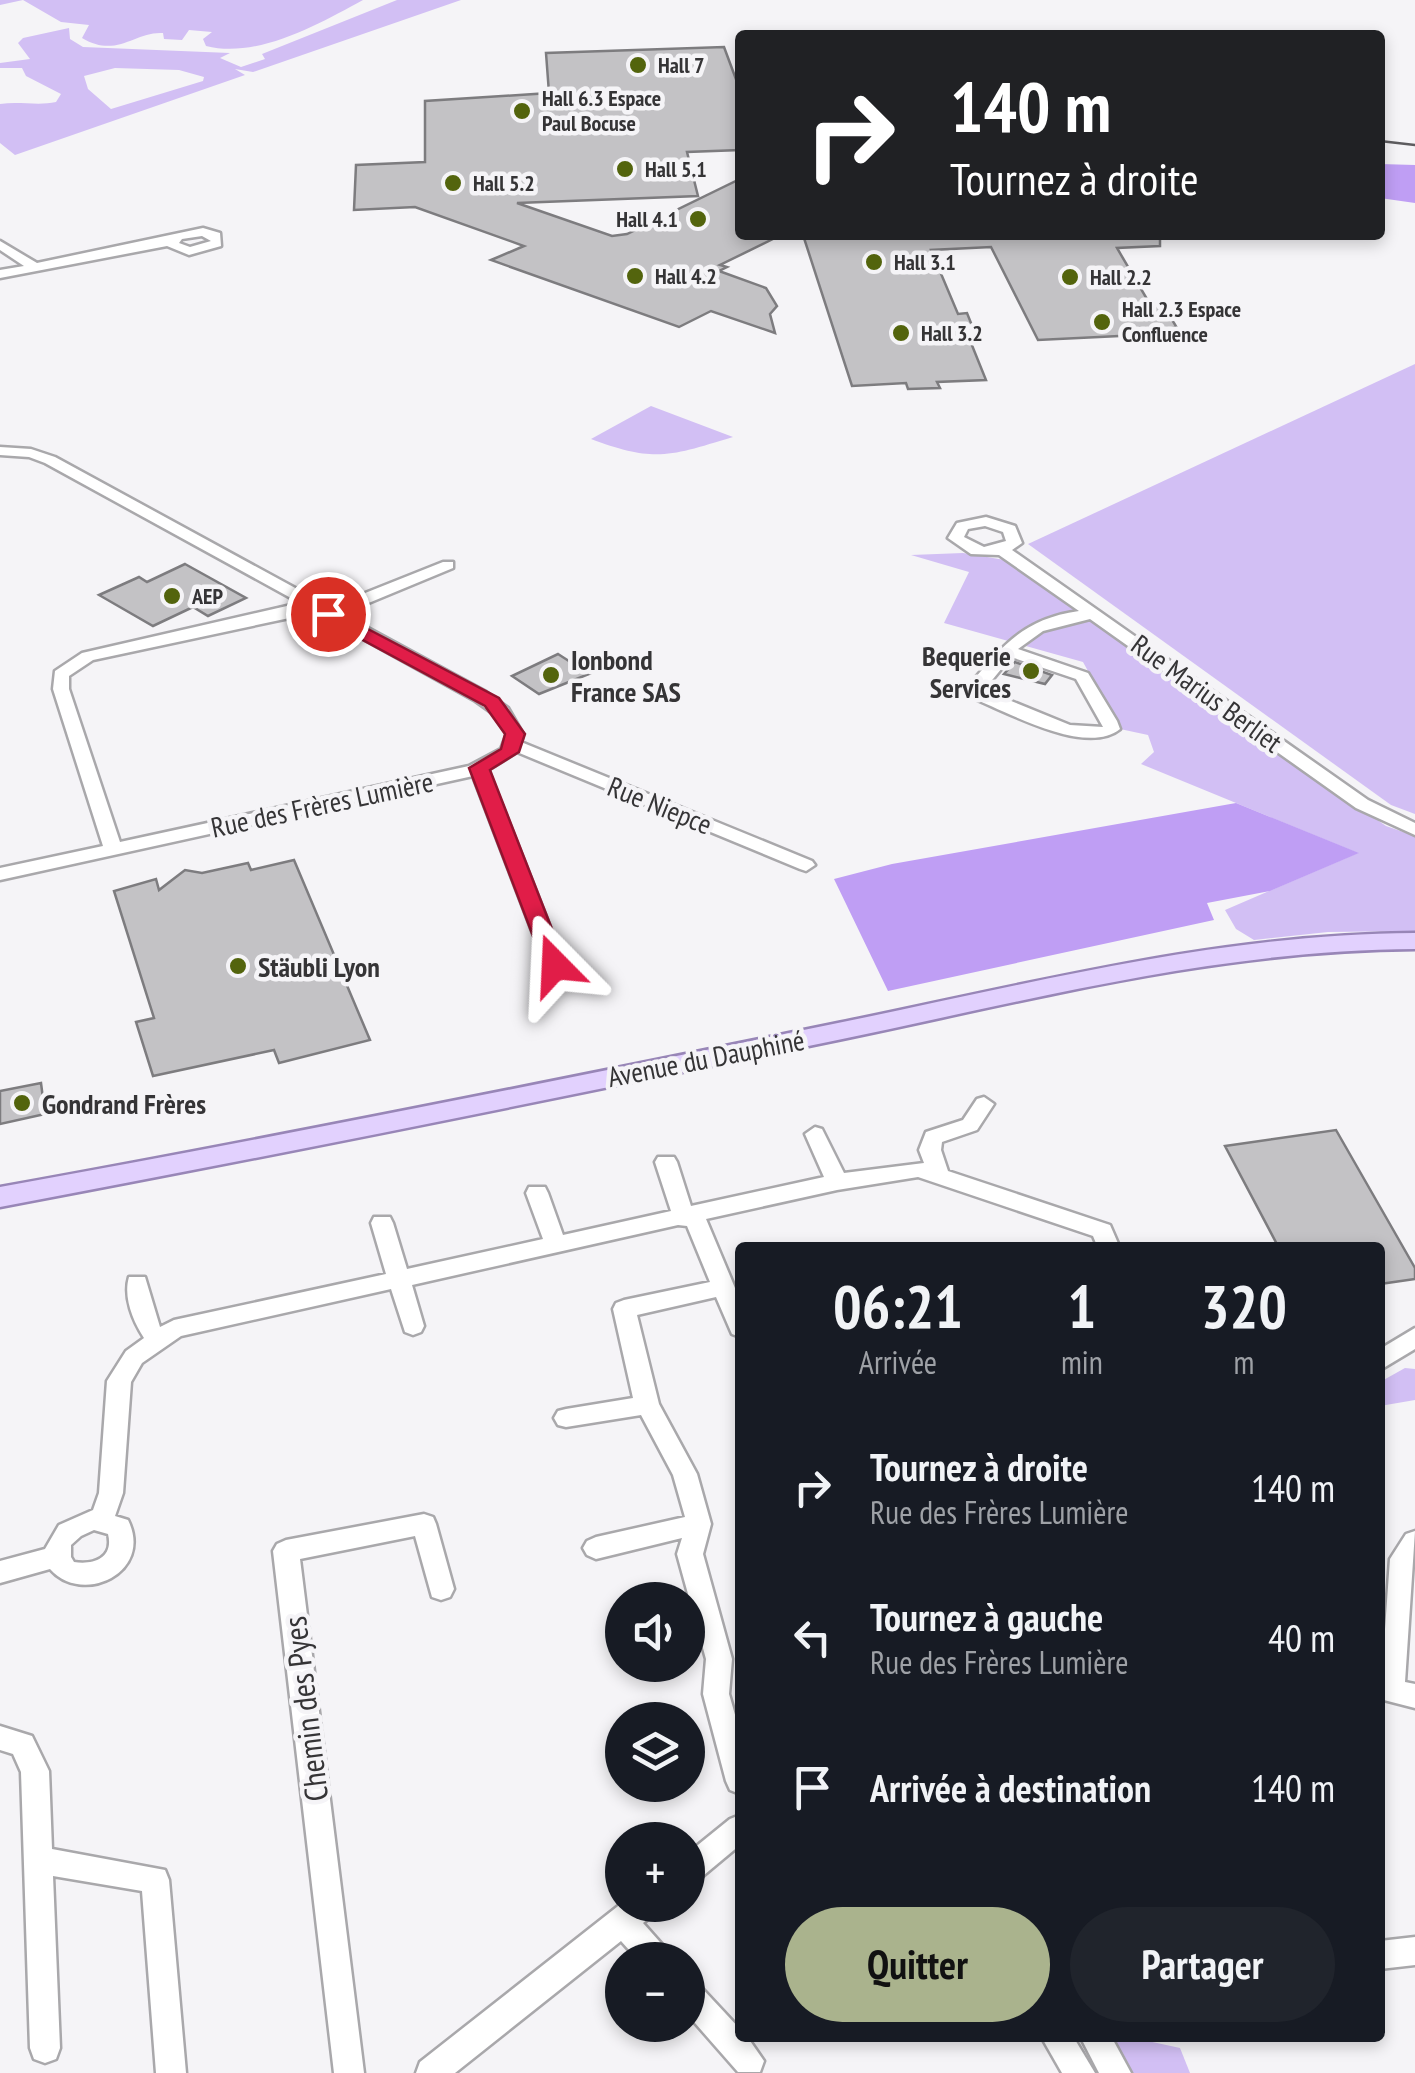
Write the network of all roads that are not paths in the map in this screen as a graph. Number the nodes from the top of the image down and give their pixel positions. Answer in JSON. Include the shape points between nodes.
{"nodes":[{"id":1,"x":0,"y":245,"type":"edge"},
{"id":2,"x":175,"y":245,"type":"dead end"},
{"id":3,"x":0,"y":256,"type":"edge"},
{"id":4,"x":29,"y":269,"type":"junction"},
{"id":5,"x":0,"y":274,"type":"edge"},
{"id":6,"x":0,"y":451,"type":"edge"},
{"id":7,"x":1002,"y":550,"type":"dead end"},
{"id":8,"x":448,"y":566,"type":"dead end"},
{"id":9,"x":311,"y":604,"type":"junction"},
{"id":10,"x":328,"y":614,"type":"junction"},
{"id":11,"x":1096,"y":614,"type":"junction"},
{"id":12,"x":1008,"y":651,"type":"junction"},
{"id":13,"x":514,"y":745,"type":"junction"},
{"id":14,"x":479,"y":768,"type":"junction"},
{"id":15,"x":1415,"y":830,"type":"edge"},
{"id":16,"x":113,"y":850,"type":"junction"},
{"id":17,"x":806,"y":865,"type":"dead end"},
{"id":18,"x":0,"y":874,"type":"edge"},
{"id":19,"x":1415,"y":941,"type":"edge"},
{"id":20,"x":555,"y":965,"type":"dead end"},
{"id":21,"x":984,"y":1104,"type":"dead end"},
{"id":22,"x":815,"y":1134,"type":"dead end"},
{"id":23,"x":666,"y":1162,"type":"dead end"},
{"id":24,"x":938,"y":1173,"type":"junction"},
{"id":25,"x":838,"y":1182,"type":"junction"},
{"id":26,"x":537,"y":1192,"type":"dead end"},
{"id":27,"x":0,"y":1198,"type":"edge"},
{"id":28,"x":689,"y":1217,"type":"junction"},
{"id":29,"x":382,"y":1223,"type":"dead end"},
{"id":30,"x":1106,"y":1242,"type":"edge"},
{"id":31,"x":556,"y":1246,"type":"junction"},
{"id":32,"x":400,"y":1280,"type":"junction"},
{"id":33,"x":138,"y":1283,"type":"dead end"},
{"id":34,"x":724,"y":1287,"type":"junction"},
{"id":35,"x":735,"y":1315,"type":"edge"},
{"id":36,"x":412,"y":1326,"type":"dead end"},
{"id":37,"x":1414,"y":1338,"type":"edge"},
{"id":38,"x":156,"y":1339,"type":"junction"},
{"id":39,"x":1385,"y":1358,"type":"edge"},
{"id":40,"x":648,"y":1404,"type":"junction"},
{"id":41,"x":566,"y":1418,"type":"dead end"},
{"id":42,"x":101,"y":1520,"type":"junction"},
{"id":43,"x":699,"y":1524,"type":"junction"},
{"id":44,"x":1415,"y":1541,"type":"edge"},
{"id":45,"x":596,"y":1548,"type":"dead end"},
{"id":46,"x":57,"y":1557,"type":"junction"},
{"id":47,"x":0,"y":1572,"type":"edge"},
{"id":48,"x":441,"y":1590,"type":"dead end"},
{"id":49,"x":1395,"y":1691,"type":"edge"},
{"id":50,"x":0,"y":1738,"type":"edge"},
{"id":51,"x":735,"y":1763,"type":"edge"},
{"id":52,"x":735,"y":1832,"type":"edge"},
{"id":53,"x":705,"y":1856,"type":"edge"},
{"id":54,"x":39,"y":1860,"type":"junction"},
{"id":55,"x":621,"y":1922,"type":"edge"},
{"id":56,"x":1415,"y":1951,"type":"edge"},
{"id":57,"x":1385,"y":1954,"type":"edge"},
{"id":58,"x":705,"y":2012,"type":"edge"},
{"id":59,"x":1060,"y":2042,"type":"edge"},
{"id":60,"x":1098,"y":2042,"type":"edge"},
{"id":61,"x":45,"y":2048,"type":"dead end"},
{"id":62,"x":749,"y":2060,"type":"dead end"},
{"id":63,"x":170,"y":2073,"type":"edge"},
{"id":64,"x":349,"y":2073,"type":"edge"},
{"id":65,"x":431,"y":2073,"type":"edge"},
{"id":66,"x":1080,"y":2073,"type":"edge"},
{"id":67,"x":1116,"y":2073,"type":"edge"}],
"edges":[{"from":1,"to":4,"type":"street"},
{"from":2,"to":4,"type":"street"},
{"from":3,"to":4,"type":"street"},
{"from":4,"to":5,"type":"street"},
{"from":6,"to":9,"type":"street","via":[[50,460]]},
{"from":7,"to":11,"type":"street","name":"Rue Marius Berliet"},
{"from":8,"to":10,"type":"street"},
{"from":9,"to":10,"type":"street"},
{"from":9,"to":16,"type":"street","via":[[88,656],[61,674]]},
{"from":10,"to":13,"type":"street","via":[[492,702],[510,722]]},
{"from":11,"to":12,"type":"street","via":[[1041,623]]},
{"from":11,"to":15,"type":"street","name":"Rue Marius Berliet","via":[[1362,804]]},
{"from":12,"to":12,"type":"street","via":[[976,693],[1084,735],[1112,729],[1082,676]]},
{"from":13,"to":14,"type":"street","name":"Rue des Frères Lumière"},
{"from":13,"to":17,"type":"street","name":"Rue Niepce"},
{"from":14,"to":16,"type":"street","name":"Rue des Frères Lumière"},
{"from":14,"to":20,"type":"street"},
{"from":16,"to":18,"type":"street","name":"Rue des Frères Lumière"},
{"from":19,"to":27,"type":"main road","name":"Avenue du Dauphiné","via":[[1199,954]]},
{"from":21,"to":24,"type":"street","via":[[970,1125],[934,1136],[930,1150]]},
{"from":22,"to":25,"type":"street"},
{"from":23,"to":28,"type":"street"},
{"from":24,"to":25,"type":"street","via":[[919,1169]]},
{"from":24,"to":30,"type":"street","via":[[1102,1231]]},
{"from":25,"to":28,"type":"street"},
{"from":26,"to":31,"type":"street"},
{"from":28,"to":31,"type":"street"},
{"from":28,"to":34,"type":"street"},
{"from":29,"to":32,"type":"street"},
{"from":31,"to":32,"type":"street"},
{"from":32,"to":36,"type":"street"},
{"from":32,"to":38,"type":"street","via":[[174,1329]]},
{"from":33,"to":38,"type":"street","via":[[144,1319]]},
{"from":34,"to":35,"type":"street"},
{"from":34,"to":40,"type":"street","via":[[624,1309]]},
{"from":37,"to":39,"type":"street"},
{"from":38,"to":42,"type":"street","via":[[119,1381],[110,1493]]},
{"from":40,"to":41,"type":"street"},
{"from":40,"to":43,"type":"street","via":[[684,1474]]},
{"from":42,"to":46,"type":"street","via":[[66,1533]]},
{"from":42,"to":46,"type":"street","via":[[124,1538],[116,1562],[103,1571],[74,1574]]},
{"from":43,"to":45,"type":"street"},
{"from":43,"to":51,"type":"street","via":[[690,1554],[719,1659],[716,1694]]},
{"from":44,"to":49,"type":"street","via":[[1403,1559]]},
{"from":46,"to":47,"type":"street"},
{"from":48,"to":64,"type":"street","name":"Chemin des Pyes","via":[[424,1524],[286,1551]]},
{"from":50,"to":54,"type":"street","via":[[22,1745],[35,1771]]},
{"from":52,"to":53,"type":"street"},
{"from":54,"to":61,"type":"street"},
{"from":54,"to":63,"type":"street","via":[[155,1880]]},
{"from":55,"to":65,"type":"street"},
{"from":56,"to":57,"type":"street"},
{"from":58,"to":62,"type":"street"},
{"from":59,"to":66,"type":"street"},
{"from":60,"to":67,"type":"street"}]}
